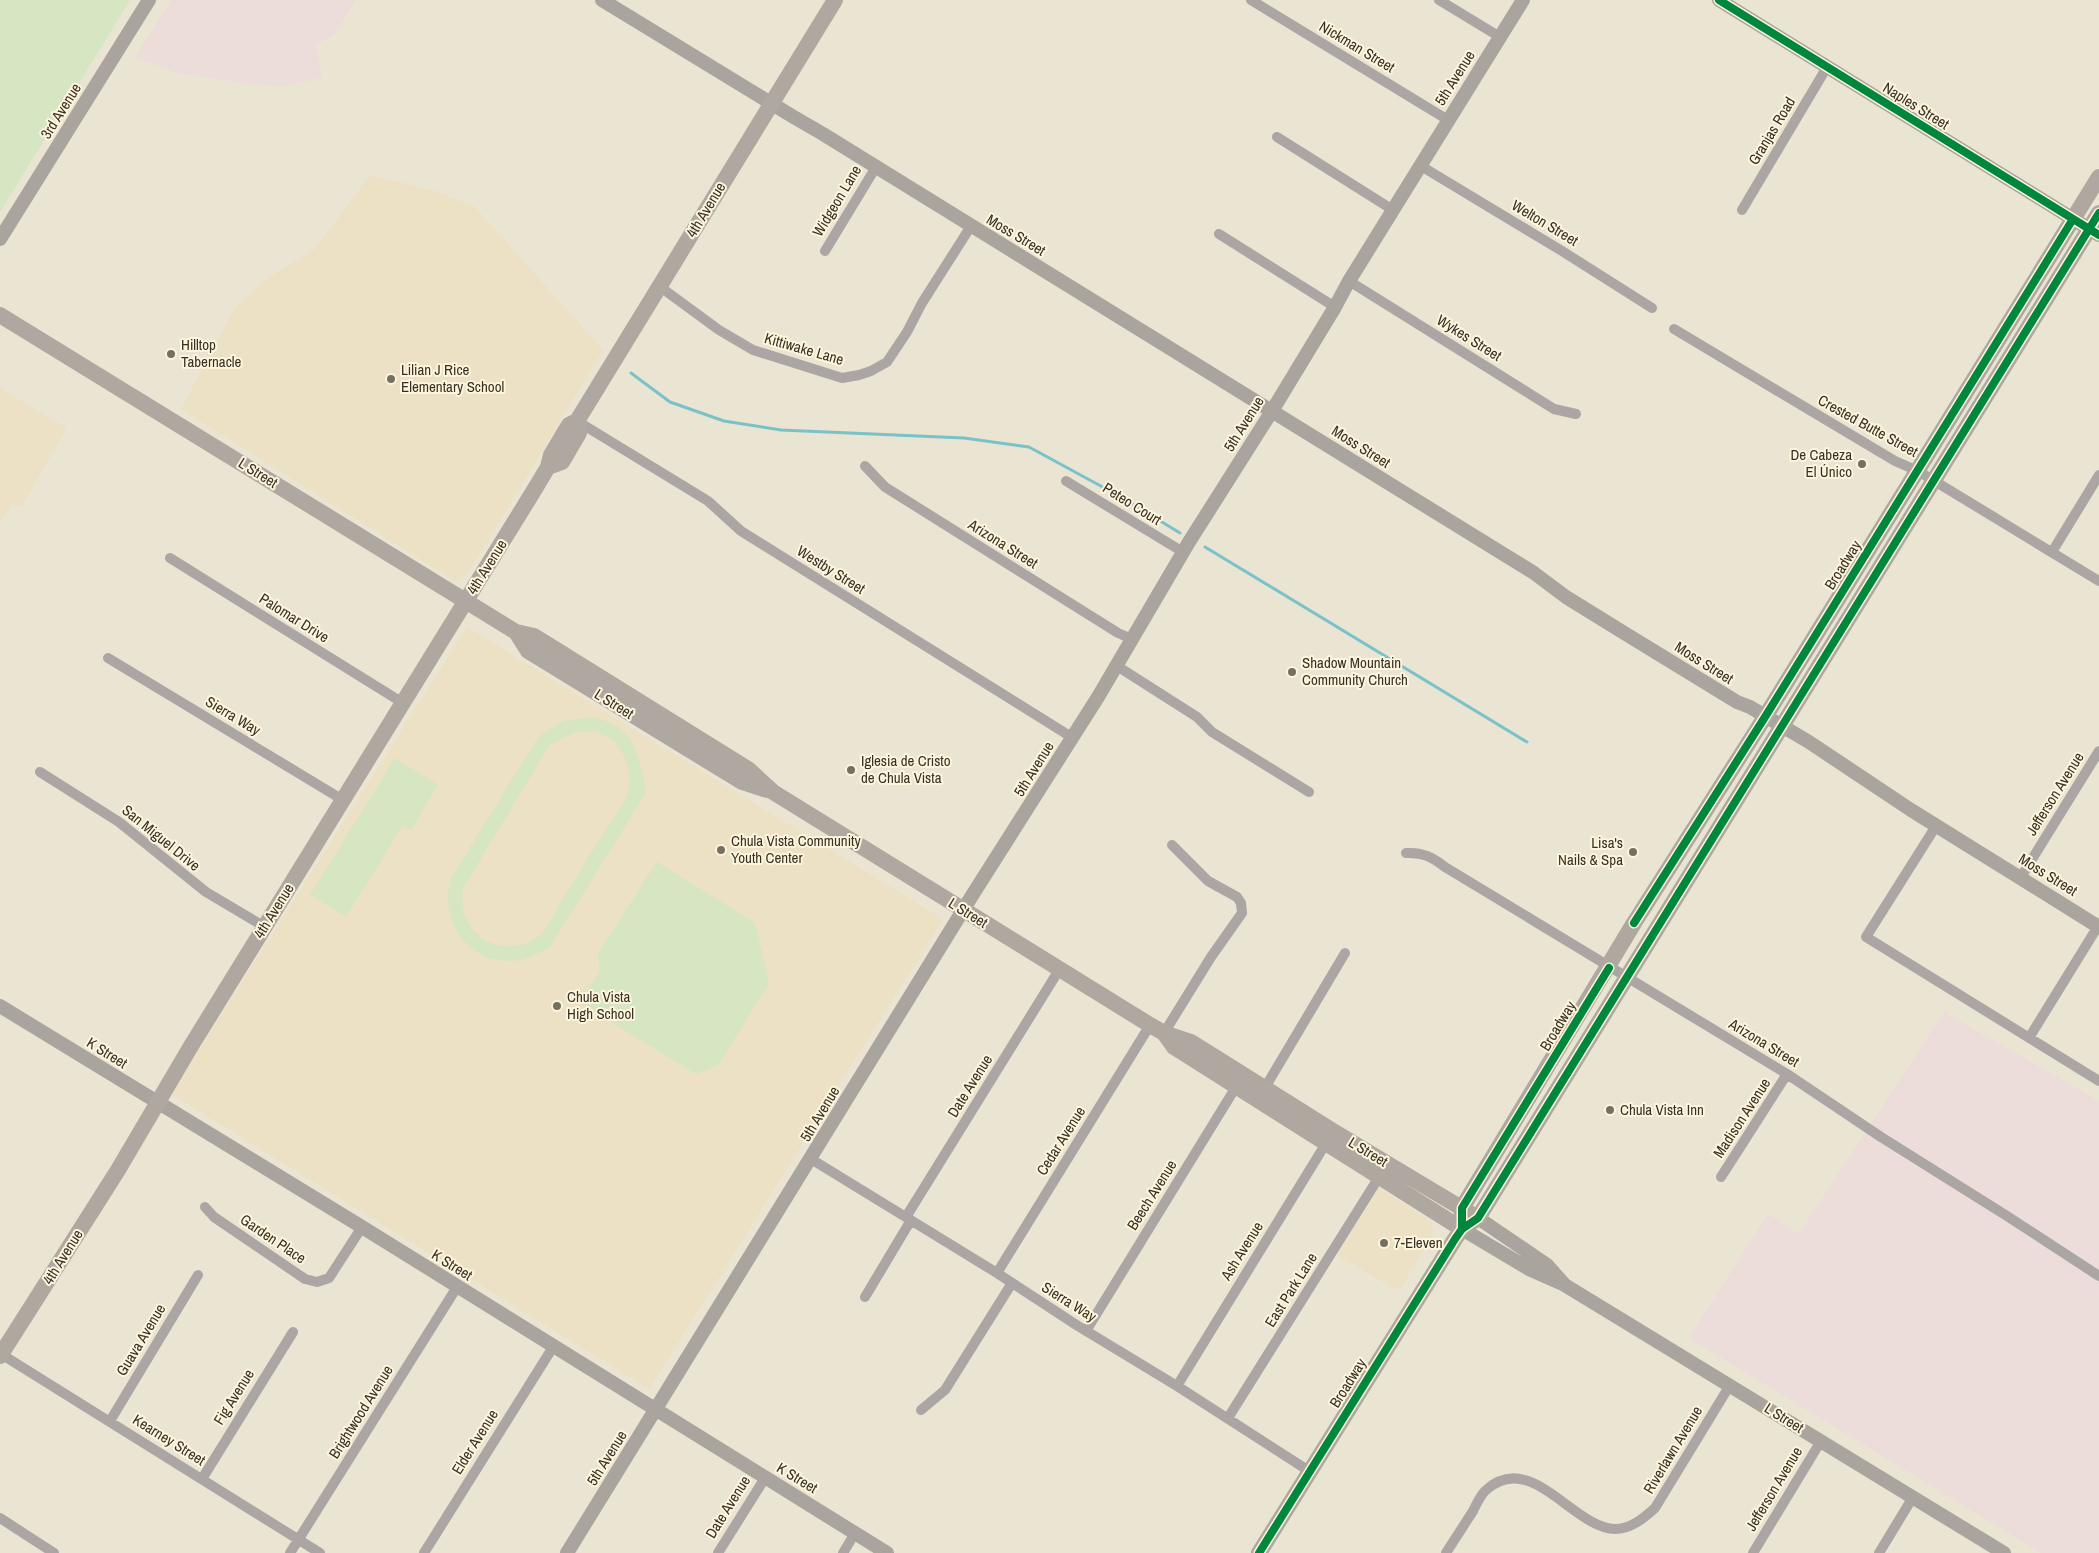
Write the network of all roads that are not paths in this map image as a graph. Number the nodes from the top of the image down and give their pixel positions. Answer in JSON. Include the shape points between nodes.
{"nodes":[{"id":1,"x":149,"y":0,"type":"edge"},
{"id":2,"x":602,"y":0,"type":"edge"},
{"id":3,"x":835,"y":0,"type":"edge"},
{"id":4,"x":1251,"y":0,"type":"edge"},
{"id":5,"x":1439,"y":0,"type":"edge"},
{"id":6,"x":1523,"y":0,"type":"edge"},
{"id":7,"x":1719,"y":0,"type":"edge"},
{"id":8,"x":1500,"y":38,"type":"junction"},
{"id":9,"x":1827,"y":67,"type":"junction"},
{"id":10,"x":770,"y":103,"type":"junction"},
{"id":11,"x":1448,"y":120,"type":"junction"},
{"id":12,"x":1277,"y":137,"type":"dead end"},
{"id":13,"x":1421,"y":166,"type":"junction"},
{"id":14,"x":876,"y":167,"type":"junction"},
{"id":15,"x":2099,"y":177,"type":"edge"},
{"id":16,"x":1393,"y":210,"type":"junction"},
{"id":17,"x":1742,"y":210,"type":"dead end"},
{"id":18,"x":2099,"y":213,"type":"edge"},
{"id":19,"x":2073,"y":219,"type":"junction"},
{"id":20,"x":971,"y":226,"type":"junction"},
{"id":21,"x":2094,"y":232,"type":"edge"},
{"id":22,"x":1219,"y":234,"type":"dead end"},
{"id":23,"x":0,"y":239,"type":"edge"},
{"id":24,"x":825,"y":251,"type":"dead end"},
{"id":25,"x":1349,"y":281,"type":"junction"},
{"id":26,"x":659,"y":286,"type":"junction"},
{"id":27,"x":1335,"y":307,"type":"junction"},
{"id":28,"x":1652,"y":308,"type":"dead end"},
{"id":29,"x":0,"y":315,"type":"edge"},
{"id":30,"x":1674,"y":328,"type":"dead end"},
{"id":31,"x":1272,"y":411,"type":"junction"},
{"id":32,"x":1576,"y":414,"type":"dead end"},
{"id":33,"x":577,"y":421,"type":"junction"},
{"id":34,"x":865,"y":466,"type":"dead end"},
{"id":35,"x":1918,"y":471,"type":"junction"},
{"id":36,"x":2099,"y":475,"type":"edge"},
{"id":37,"x":1066,"y":480,"type":"dead end"},
{"id":38,"x":1932,"y":480,"type":"junction"},
{"id":39,"x":1183,"y":552,"type":"junction"},
{"id":40,"x":2052,"y":552,"type":"junction"},
{"id":41,"x":170,"y":558,"type":"dead end"},
{"id":42,"x":2099,"y":581,"type":"edge"},
{"id":43,"x":466,"y":601,"type":"junction"},
{"id":44,"x":1132,"y":639,"type":"junction"},
{"id":45,"x":108,"y":658,"type":"dead end"},
{"id":46,"x":1117,"y":666,"type":"junction"},
{"id":47,"x":403,"y":703,"type":"junction"},
{"id":48,"x":1765,"y":717,"type":"junction"},
{"id":49,"x":1781,"y":726,"type":"junction"},
{"id":50,"x":1073,"y":738,"type":"junction"},
{"id":51,"x":2099,"y":751,"type":"edge"},
{"id":52,"x":40,"y":772,"type":"dead end"},
{"id":53,"x":1309,"y":792,"type":"dead end"},
{"id":54,"x":344,"y":800,"type":"junction"},
{"id":55,"x":1936,"y":826,"type":"junction"},
{"id":56,"x":1172,"y":845,"type":"dead end"},
{"id":57,"x":1406,"y":854,"type":"dead end"},
{"id":58,"x":2021,"y":877,"type":"junction"},
{"id":59,"x":964,"y":910,"type":"junction"},
{"id":60,"x":2098,"y":926,"type":"edge"},
{"id":61,"x":265,"y":927,"type":"junction"},
{"id":62,"x":1345,"y":952,"type":"dead end"},
{"id":63,"x":1609,"y":968,"type":"junction"},
{"id":64,"x":1059,"y":970,"type":"junction"},
{"id":65,"x":1626,"y":978,"type":"junction"},
{"id":66,"x":0,"y":1006,"type":"edge"},
{"id":67,"x":1157,"y":1029,"type":"junction"},
{"id":68,"x":2029,"y":1038,"type":"junction"},
{"id":69,"x":1787,"y":1074,"type":"junction"},
{"id":70,"x":1241,"y":1080,"type":"junction"},
{"id":71,"x":2099,"y":1081,"type":"edge"},
{"id":72,"x":1262,"y":1094,"type":"junction"},
{"id":73,"x":157,"y":1103,"type":"junction"},
{"id":74,"x":1329,"y":1137,"type":"junction"},
{"id":75,"x":811,"y":1159,"type":"junction"},
{"id":76,"x":1378,"y":1177,"type":"junction"},
{"id":77,"x":1721,"y":1177,"type":"dead end"},
{"id":78,"x":205,"y":1207,"type":"dead end"},
{"id":79,"x":1462,"y":1208,"type":"junction"},
{"id":80,"x":1478,"y":1218,"type":"junction"},
{"id":81,"x":909,"y":1219,"type":"junction"},
{"id":82,"x":362,"y":1227,"type":"junction"},
{"id":83,"x":1462,"y":1229,"type":"junction"},
{"id":84,"x":997,"y":1273,"type":"junction"},
{"id":85,"x":198,"y":1275,"type":"dead end"},
{"id":86,"x":2099,"y":1276,"type":"edge"},
{"id":87,"x":1012,"y":1284,"type":"junction"},
{"id":88,"x":1563,"y":1284,"type":"junction"},
{"id":89,"x":457,"y":1288,"type":"junction"},
{"id":90,"x":865,"y":1297,"type":"dead end"},
{"id":91,"x":1086,"y":1330,"type":"junction"},
{"id":92,"x":293,"y":1332,"type":"dead end"},
{"id":93,"x":553,"y":1347,"type":"junction"},
{"id":94,"x":1,"y":1352,"type":"edge"},
{"id":95,"x":1730,"y":1384,"type":"junction"},
{"id":96,"x":1177,"y":1386,"type":"junction"},
{"id":97,"x":655,"y":1410,"type":"junction"},
{"id":98,"x":921,"y":1410,"type":"dead end"},
{"id":99,"x":1228,"y":1418,"type":"junction"},
{"id":100,"x":110,"y":1422,"type":"junction"},
{"id":101,"x":1822,"y":1441,"type":"junction"},
{"id":102,"x":1309,"y":1470,"type":"junction"},
{"id":103,"x":202,"y":1478,"type":"junction"},
{"id":104,"x":765,"y":1478,"type":"junction"},
{"id":105,"x":1913,"y":1497,"type":"junction"},
{"id":106,"x":0,"y":1518,"type":"edge"},
{"id":107,"x":855,"y":1533,"type":"junction"},
{"id":108,"x":299,"y":1540,"type":"junction"},
{"id":109,"x":54,"y":1553,"type":"edge"},
{"id":110,"x":290,"y":1553,"type":"edge"},
{"id":111,"x":320,"y":1553,"type":"edge"},
{"id":112,"x":424,"y":1553,"type":"edge"},
{"id":113,"x":566,"y":1553,"type":"edge"},
{"id":114,"x":718,"y":1553,"type":"edge"},
{"id":115,"x":843,"y":1553,"type":"edge"},
{"id":116,"x":887,"y":1553,"type":"edge"},
{"id":117,"x":1259,"y":1553,"type":"edge"},
{"id":118,"x":1446,"y":1553,"type":"edge"},
{"id":119,"x":1753,"y":1553,"type":"edge"},
{"id":120,"x":1879,"y":1553,"type":"edge"},
{"id":121,"x":2004,"y":1553,"type":"edge"}],
"edges":[{"from":1,"to":23,"type":"street","name":"3rd Avenue"},
{"from":2,"to":10,"type":"street","name":"Moss Street"},
{"from":3,"to":10,"type":"main road","name":"4th Avenue"},
{"from":4,"to":11,"type":"street","name":"Nickman Street"},
{"from":5,"to":8,"type":"street"},
{"from":6,"to":8,"type":"street","name":"5th Avenue"},
{"from":7,"to":9,"type":"street","name":"Naples Street"},
{"from":8,"to":11,"type":"street","name":"5th Avenue"},
{"from":9,"to":17,"type":"street","name":"Granjas Road"},
{"from":9,"to":19,"type":"street","name":"Naples Street"},
{"from":10,"to":14,"type":"street","name":"Moss Street"},
{"from":10,"to":26,"type":"main road","name":"4th Avenue"},
{"from":11,"to":13,"type":"street","name":"5th Avenue"},
{"from":12,"to":16,"type":"street"},
{"from":13,"to":16,"type":"street","name":"5th Avenue"},
{"from":13,"to":28,"type":"street","name":"Welton Street"},
{"from":14,"to":20,"type":"street","name":"Moss Street"},
{"from":14,"to":24,"type":"street","name":"Widgeon Lane"},
{"from":15,"to":19,"type":"main road","name":"Broadway"},
{"from":16,"to":25,"type":"street","name":"5th Avenue"},
{"from":18,"to":21,"type":"main road","name":"Broadway"},
{"from":19,"to":21,"type":"street","name":"Naples Street"},
{"from":19,"to":35,"type":"main road","name":"Broadway"},
{"from":20,"to":26,"type":"street","name":"Kittiwake Lane","via":[[886,362],[859,376],[842,378],[753,350],[719,330]]},
{"from":20,"to":31,"type":"street","name":"Moss Street"},
{"from":21,"to":38,"type":"main road","name":"Broadway"},
{"from":22,"to":27,"type":"street"},
{"from":25,"to":27,"type":"street","name":"5th Avenue"},
{"from":25,"to":32,"type":"street","name":"Wykes Street","via":[[1554,409]]},
{"from":26,"to":33,"type":"main road","name":"4th Avenue"},
{"from":27,"to":31,"type":"street","name":"5th Avenue"},
{"from":29,"to":43,"type":"main road","name":"L Street"},
{"from":30,"to":35,"type":"street","name":"Crested Butte Street","via":[[1895,461]]},
{"from":31,"to":39,"type":"street","name":"5th Avenue"},
{"from":31,"to":48,"type":"street","name":"Moss Street","via":[[1534,573],[1566,597]]},
{"from":33,"to":43,"type":"main road","name":"4th Avenue","via":[[579,433],[562,462],[548,467]]},
{"from":33,"to":50,"type":"street","name":"Westby Street","via":[[708,501],[741,531]]},
{"from":34,"to":44,"type":"street","name":"Arizona Street","via":[[885,487]]},
{"from":35,"to":38,"type":"street","name":"Crested Butte Street"},
{"from":35,"to":48,"type":"main road","name":"Broadway"},
{"from":36,"to":40,"type":"street"},
{"from":37,"to":39,"type":"street","name":"Peteo Court"},
{"from":38,"to":40,"type":"street","name":"Crested Butte Street"},
{"from":38,"to":49,"type":"main road","name":"Broadway"},
{"from":39,"to":44,"type":"street","name":"5th Avenue"},
{"from":40,"to":42,"type":"street","name":"Crested Butte Street"},
{"from":41,"to":47,"type":"street","name":"Palomar Drive"},
{"from":43,"to":47,"type":"main road","name":"4th Avenue"},
{"from":43,"to":59,"type":"main road","name":"L Street","via":[[516,632],[534,636],[599,676],[748,769],[773,792]]},
{"from":44,"to":46,"type":"street","name":"5th Avenue"},
{"from":45,"to":54,"type":"street","name":"Sierra Way"},
{"from":46,"to":50,"type":"street","name":"5th Avenue"},
{"from":46,"to":53,"type":"street","via":[[1197,717],[1212,732]]},
{"from":47,"to":54,"type":"main road","name":"4th Avenue"},
{"from":48,"to":49,"type":"street","name":"Moss Street"},
{"from":48,"to":63,"type":"main road","name":"Broadway"},
{"from":49,"to":55,"type":"street","name":"Moss Street"},
{"from":49,"to":65,"type":"main road","name":"Broadway"},
{"from":50,"to":59,"type":"street","name":"5th Avenue"},
{"from":51,"to":58,"type":"street","name":"Jefferson Avenue"},
{"from":52,"to":61,"type":"street","name":"San Miguel Drive","via":[[119,822],[206,892]]},
{"from":54,"to":61,"type":"main road","name":"4th Avenue"},
{"from":55,"to":58,"type":"street","name":"Moss Street"},
{"from":55,"to":68,"type":"street","via":[[1866,937]]},
{"from":56,"to":67,"type":"street","name":"Cedar Avenue","via":[[1208,881],[1237,897],[1242,914]]},
{"from":57,"to":63,"type":"street","name":"Arizona Street","via":[[1419,853],[1433,858]]},
{"from":58,"to":60,"type":"street","name":"Moss Street"},
{"from":59,"to":64,"type":"main road","name":"L Street"},
{"from":59,"to":75,"type":"street","name":"5th Avenue"},
{"from":60,"to":68,"type":"street"},
{"from":61,"to":73,"type":"main road","name":"4th Avenue"},
{"from":62,"to":72,"type":"street"},
{"from":63,"to":65,"type":"street","name":"Arizona Street"},
{"from":63,"to":79,"type":"main road","name":"Broadway"},
{"from":64,"to":67,"type":"main road","name":"L Street"},
{"from":64,"to":81,"type":"street","name":"Date Avenue"},
{"from":65,"to":69,"type":"street","name":"Arizona Street"},
{"from":65,"to":80,"type":"main road","name":"Broadway"},
{"from":66,"to":73,"type":"street","name":"K Street"},
{"from":67,"to":70,"type":"main road","name":"L Street","via":[[1174,1047]]},
{"from":67,"to":84,"type":"street","name":"Cedar Avenue"},
{"from":68,"to":71,"type":"street"},
{"from":69,"to":77,"type":"street","name":"Madison Avenue"},
{"from":69,"to":86,"type":"street","name":"Arizona Street"},
{"from":70,"to":72,"type":"main road","name":"L Street"},
{"from":70,"to":91,"type":"street","name":"Beech Avenue"},
{"from":72,"to":74,"type":"main road","name":"L Street"},
{"from":73,"to":82,"type":"street","name":"K Street"},
{"from":73,"to":94,"type":"main road","name":"4th Avenue","via":[[118,1170]]},
{"from":74,"to":76,"type":"main road","name":"L Street"},
{"from":74,"to":79,"type":"main road","name":"L Street"},
{"from":74,"to":96,"type":"street","name":"Ash Avenue"},
{"from":75,"to":81,"type":"street","name":"Sierra Way"},
{"from":75,"to":97,"type":"street","name":"5th Avenue"},
{"from":76,"to":83,"type":"main road","name":"L Street"},
{"from":76,"to":99,"type":"street","name":"East Park Lane"},
{"from":78,"to":82,"type":"street","name":"Garden Place","via":[[214,1217],[305,1280],[317,1282],[329,1278]]},
{"from":79,"to":80,"type":"main road","name":"L Street"},
{"from":79,"to":83,"type":"main road"},
{"from":80,"to":83,"type":"main road","name":"Broadway"},
{"from":80,"to":88,"type":"street","name":"L Street","via":[[1547,1265]]},
{"from":81,"to":84,"type":"street","name":"Sierra Way"},
{"from":81,"to":90,"type":"street","name":"Date Avenue"},
{"from":82,"to":89,"type":"street","name":"K Street"},
{"from":83,"to":88,"type":"street","name":"L Street","via":[[1528,1269]]},
{"from":83,"to":102,"type":"main road","name":"Broadway"},
{"from":84,"to":87,"type":"street","name":"Sierra Way"},
{"from":85,"to":100,"type":"street","name":"Guava Avenue"},
{"from":87,"to":91,"type":"street","name":"Sierra Way"},
{"from":87,"to":98,"type":"street","via":[[944,1390]]},
{"from":88,"to":95,"type":"street","name":"L Street"},
{"from":89,"to":93,"type":"street","name":"K Street"},
{"from":89,"to":108,"type":"street","name":"Brightwood Avenue"},
{"from":91,"to":96,"type":"street","name":"Sierra Way"},
{"from":92,"to":103,"type":"street","name":"Fig Avenue"},
{"from":93,"to":97,"type":"street","name":"K Street"},
{"from":93,"to":112,"type":"street","name":"Elder Avenue"},
{"from":94,"to":100,"type":"street","name":"Kearney Street"},
{"from":95,"to":101,"type":"street","name":"L Street"},
{"from":95,"to":118,"type":"street","name":"Riverlawn Avenue","via":[[1655,1508],[1642,1520],[1614,1529],[1599,1524],[1550,1492],[1517,1478],[1500,1482],[1485,1492]]},
{"from":96,"to":99,"type":"street","name":"Sierra Way"},
{"from":97,"to":104,"type":"street","name":"K Street"},
{"from":97,"to":113,"type":"street","name":"5th Avenue"},
{"from":99,"to":102,"type":"street","name":"Sierra Way"},
{"from":100,"to":103,"type":"street","name":"Kearney Street"},
{"from":101,"to":105,"type":"street","name":"L Street"},
{"from":101,"to":119,"type":"street","name":"Jefferson Avenue"},
{"from":102,"to":117,"type":"main road","name":"Broadway"},
{"from":103,"to":108,"type":"street","name":"Kearney Street"},
{"from":104,"to":107,"type":"street","name":"K Street"},
{"from":104,"to":114,"type":"street","name":"Date Avenue"},
{"from":105,"to":120,"type":"street"},
{"from":105,"to":121,"type":"street","name":"L Street"},
{"from":106,"to":109,"type":"street"},
{"from":107,"to":115,"type":"street"},
{"from":107,"to":116,"type":"street","name":"K Street"},
{"from":108,"to":110,"type":"street","name":"Brightwood Avenue"},
{"from":108,"to":111,"type":"street","name":"Kearney Street"}]}
